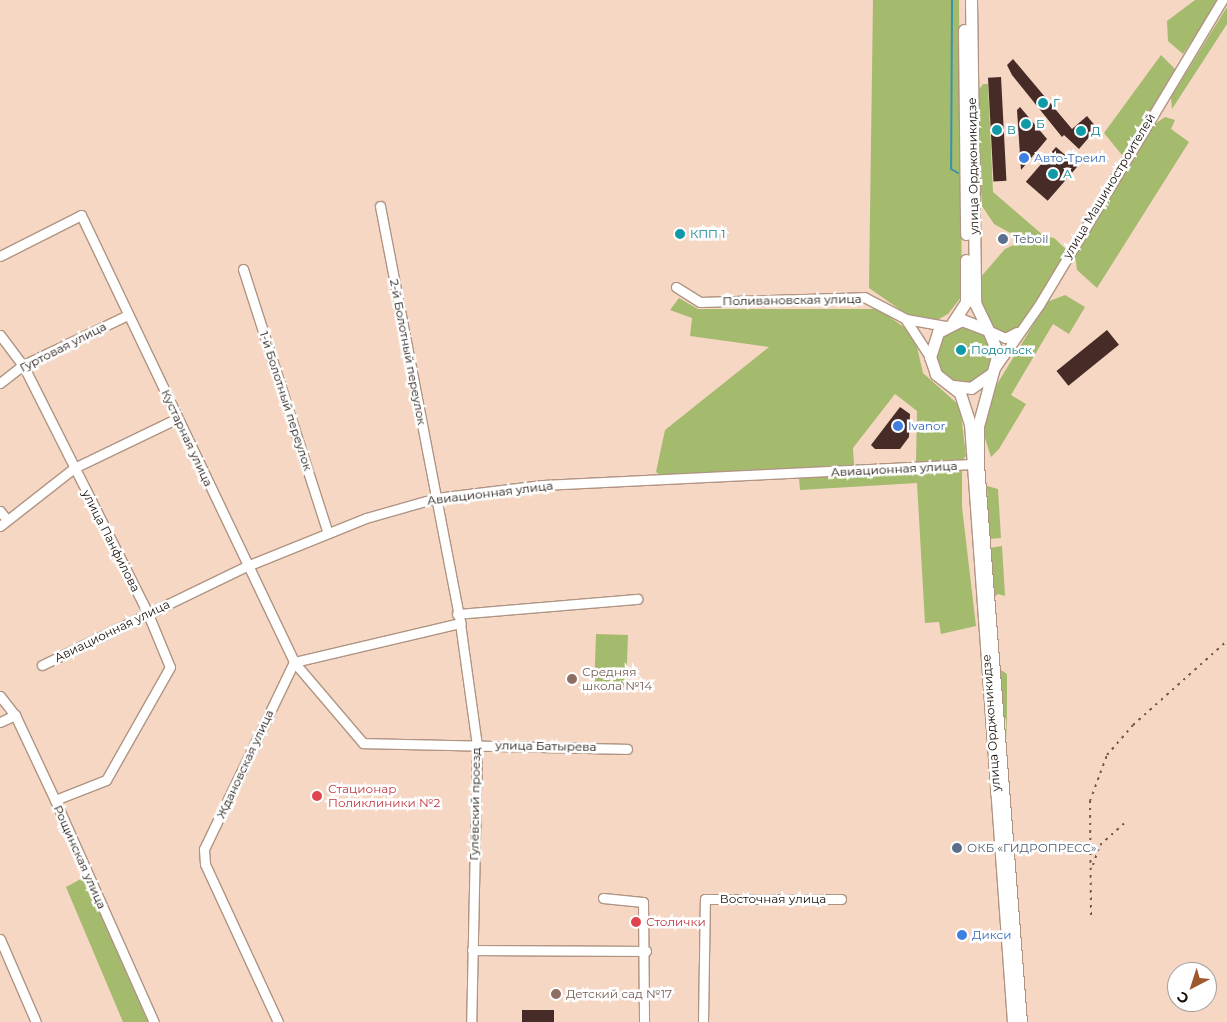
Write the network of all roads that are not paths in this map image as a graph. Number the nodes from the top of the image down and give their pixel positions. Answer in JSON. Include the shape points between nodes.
{"nodes":[{"id":1,"x":964,"y":0,"type":"edge"},
{"id":2,"x":971,"y":0,"type":"edge"},
{"id":3,"x":1222,"y":0,"type":"edge"},
{"id":4,"x":380,"y":206,"type":"dead end"},
{"id":5,"x":0,"y":256,"type":"edge"},
{"id":6,"x":243,"y":269,"type":"dead end"},
{"id":7,"x":676,"y":287,"type":"dead end"},
{"id":8,"x":1039,"y":305,"type":"junction"},
{"id":9,"x":128,"y":315,"type":"junction"},
{"id":10,"x":906,"y":319,"type":"junction"},
{"id":11,"x":949,"y":324,"type":"junction"},
{"id":12,"x":988,"y":330,"type":"junction"},
{"id":13,"x":0,"y":335,"type":"edge"},
{"id":14,"x":930,"y":357,"type":"junction"},
{"id":15,"x":23,"y":365,"type":"junction"},
{"id":16,"x":994,"y":370,"type":"junction"},
{"id":17,"x":0,"y":383,"type":"edge"},
{"id":18,"x":951,"y":386,"type":"junction"},
{"id":19,"x":178,"y":418,"type":"junction"},
{"id":20,"x":974,"y":425,"type":"junction"},
{"id":21,"x":972,"y":464,"type":"junction"},
{"id":22,"x":74,"y":468,"type":"junction"},
{"id":23,"x":436,"y":498,"type":"junction"},
{"id":24,"x":0,"y":511,"type":"edge"},
{"id":25,"x":4,"y":523,"type":"edge"},
{"id":26,"x":328,"y":533,"type":"junction"},
{"id":27,"x":247,"y":566,"type":"junction"},
{"id":28,"x":637,"y":599,"type":"dead end"},
{"id":29,"x":148,"y":614,"type":"junction"},
{"id":30,"x":459,"y":618,"type":"junction"},
{"id":31,"x":294,"y":662,"type":"junction"},
{"id":32,"x":42,"y":665,"type":"dead end"},
{"id":33,"x":0,"y":696,"type":"edge"},
{"id":34,"x":15,"y":715,"type":"junction"},
{"id":35,"x":0,"y":722,"type":"edge"},
{"id":36,"x":477,"y":746,"type":"junction"},
{"id":37,"x":627,"y":749,"type":"dead end"},
{"id":38,"x":54,"y":800,"type":"junction"},
{"id":39,"x":603,"y":898,"type":"dead end"},
{"id":40,"x":841,"y":899,"type":"dead end"},
{"id":41,"x":0,"y":939,"type":"edge"},
{"id":42,"x":472,"y":950,"type":"junction"},
{"id":43,"x":646,"y":951,"type":"junction"},
{"id":44,"x":36,"y":1022,"type":"edge"},
{"id":45,"x":154,"y":1022,"type":"edge"},
{"id":46,"x":278,"y":1022,"type":"edge"},
{"id":47,"x":471,"y":1022,"type":"edge"},
{"id":48,"x":644,"y":1022,"type":"edge"},
{"id":49,"x":703,"y":1022,"type":"edge"},
{"id":50,"x":1013,"y":1022,"type":"edge"},
{"id":51,"x":1021,"y":1022,"type":"edge"}],
"edges":[{"from":1,"to":11,"type":"main road","name":"улица Орджоникидзе","via":[[967,282],[966,302]]},
{"from":2,"to":12,"type":"main road","name":"улица Орджоникидзе","via":[[975,303]]},
{"from":3,"to":8,"type":"street","name":"улица Машиностроителей"},
{"from":4,"to":23,"type":"street","name":"2-й Болотный переулок"},
{"from":5,"to":9,"type":"street","name":"Кустарная улица","via":[[81,215]]},
{"from":6,"to":26,"type":"street","name":"1-й Болотный переулок"},
{"from":7,"to":10,"type":"street","name":"Поливановская улица","via":[[700,302],[864,297]]},
{"from":8,"to":12,"type":"street","via":[[1012,337],[1005,338]]},
{"from":8,"to":16,"type":"street","name":"улица Машиностроителей"},
{"from":9,"to":15,"type":"street","name":"Гуртовая улица"},
{"from":9,"to":19,"type":"street","name":"Кустарная улица"},
{"from":10,"to":11,"type":"street"},
{"from":10,"to":14,"type":"street"},
{"from":11,"to":12,"type":"main road","via":[[972,321]]},
{"from":11,"to":14,"type":"main road","via":[[933,339]]},
{"from":12,"to":16,"type":"main road","via":[[997,344]]},
{"from":13,"to":15,"type":"street","name":"улица Панфилова"},
{"from":14,"to":18,"type":"main road","via":[[936,374]]},
{"from":15,"to":17,"type":"street","name":"Гуртовая улица"},
{"from":15,"to":22,"type":"street","name":"улица Панфилова"},
{"from":16,"to":18,"type":"main road","via":[[971,388]]},
{"from":16,"to":20,"type":"main road"},
{"from":18,"to":20,"type":"main road","via":[[960,393]]},
{"from":19,"to":22,"type":"street"},
{"from":19,"to":27,"type":"street","name":"Кустарная улица"},
{"from":20,"to":21,"type":"main road","name":"улица Орджоникидзе"},
{"from":20,"to":51,"type":"main road","name":"улица Орджоникидзе"},
{"from":21,"to":23,"type":"street","name":"Авиационная улица","via":[[542,485]]},
{"from":21,"to":50,"type":"main road","name":"улица Орджоникидзе"},
{"from":22,"to":25,"type":"street"},
{"from":22,"to":29,"type":"street","name":"улица Панфилова"},
{"from":23,"to":26,"type":"street","name":"Авиационная улица"},
{"from":23,"to":30,"type":"street","name":"Гулёвский проезд"},
{"from":24,"to":25,"type":"street"},
{"from":26,"to":27,"type":"street","name":"Авиационная улица"},
{"from":27,"to":29,"type":"street","name":"Авиационная улица"},
{"from":27,"to":31,"type":"street","name":"Кустарная улица"},
{"from":28,"to":30,"type":"street"},
{"from":29,"to":32,"type":"street","name":"Авиационная улица"},
{"from":29,"to":38,"type":"street","name":"улица Панфилова","via":[[170,667],[106,780]]},
{"from":30,"to":31,"type":"street"},
{"from":30,"to":36,"type":"street","name":"Гулёвский проезд"},
{"from":31,"to":36,"type":"street","name":"улица Батырева","via":[[363,743]]},
{"from":31,"to":46,"type":"street","name":"Ждановская улица","via":[[204,850],[205,864]]},
{"from":33,"to":34,"type":"street","name":"Рощинская улица"},
{"from":34,"to":35,"type":"street"},
{"from":34,"to":38,"type":"street","name":"Рощинская улица"},
{"from":36,"to":37,"type":"street","name":"улица Батырева"},
{"from":36,"to":42,"type":"street","name":"Гулёвский проезд"},
{"from":38,"to":45,"type":"street","name":"Рощинская улица"},
{"from":39,"to":43,"type":"street","via":[[643,902]]},
{"from":40,"to":49,"type":"street","name":"Восточная улица","via":[[705,899]]},
{"from":41,"to":44,"type":"street"},
{"from":42,"to":43,"type":"street"},
{"from":42,"to":47,"type":"street","name":"Гулёвский проезд"},
{"from":43,"to":48,"type":"street"}]}
